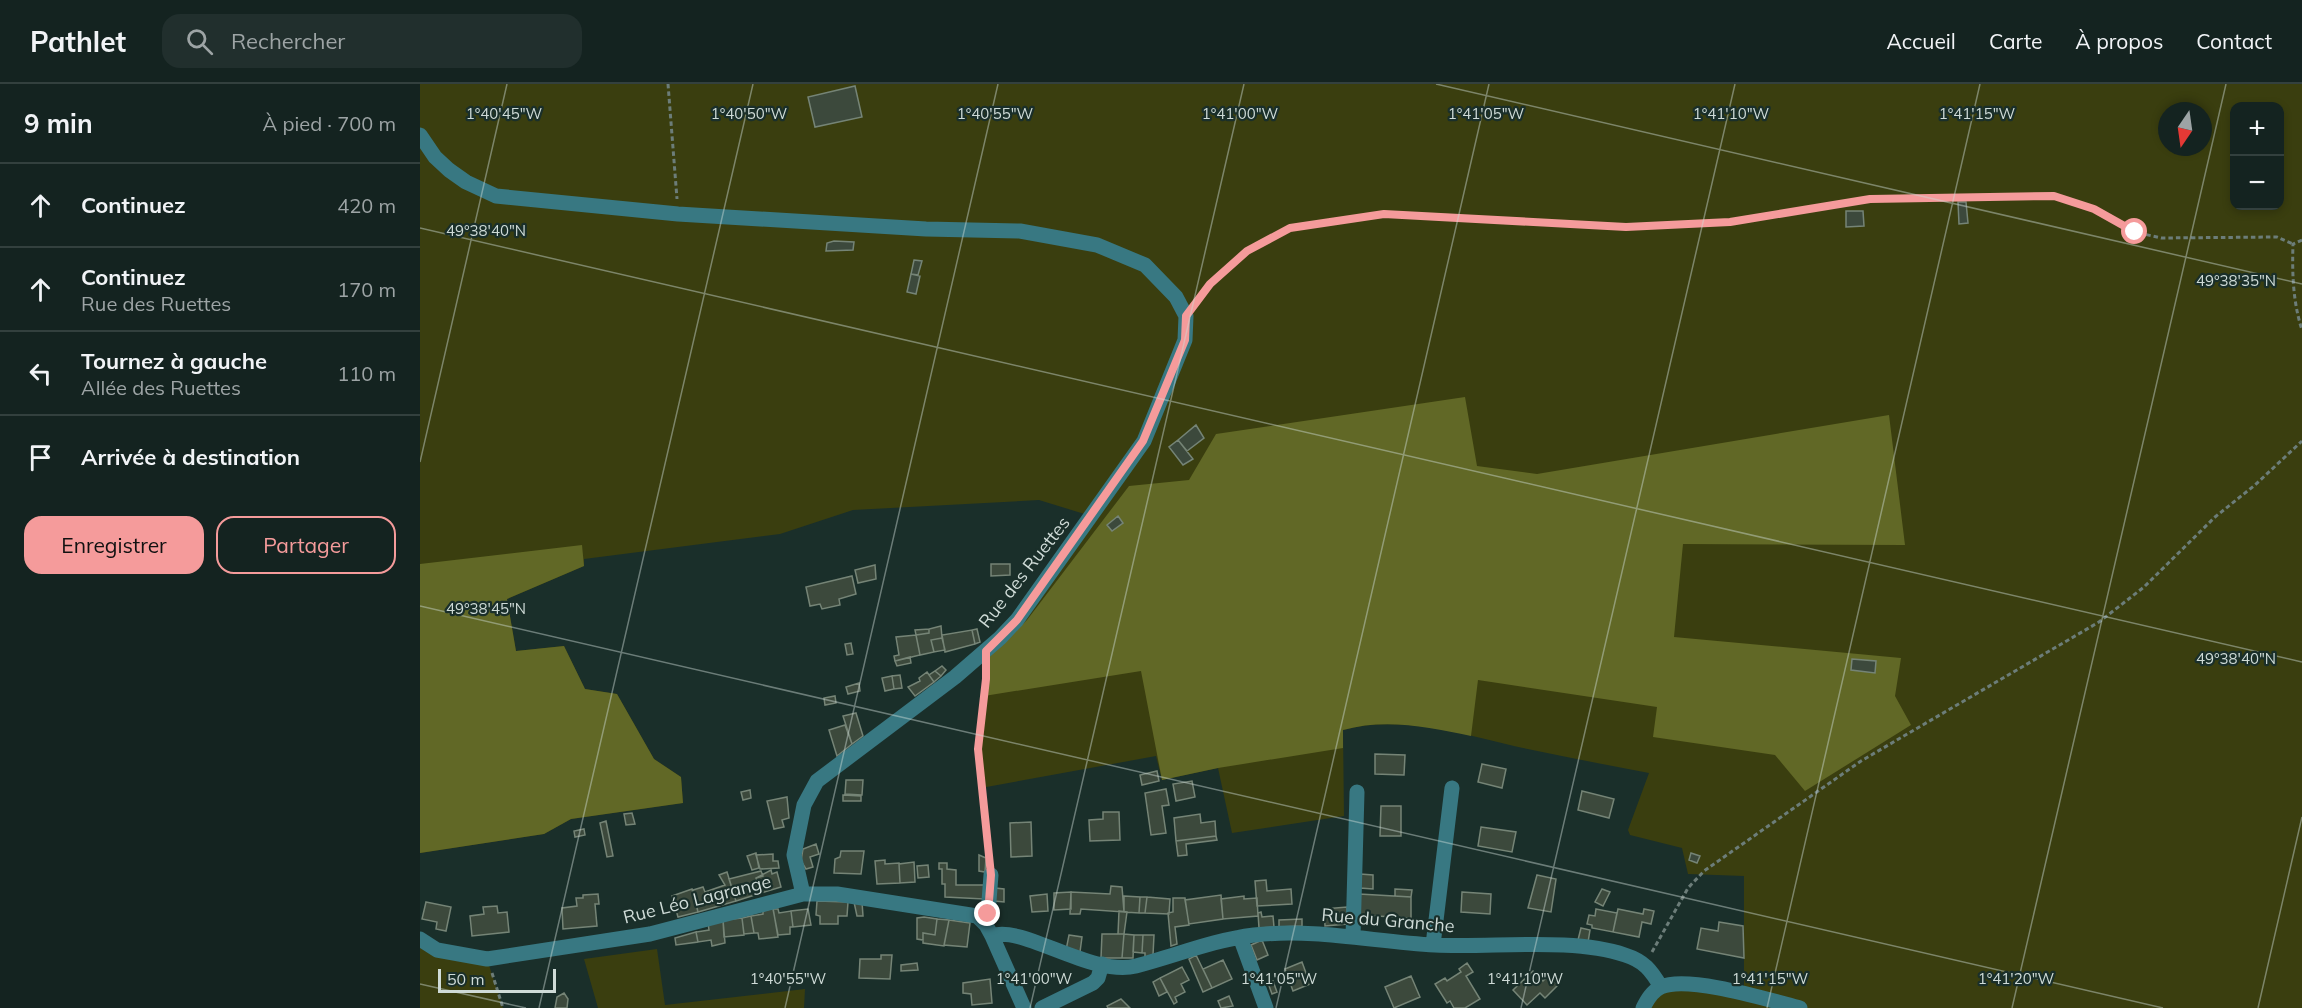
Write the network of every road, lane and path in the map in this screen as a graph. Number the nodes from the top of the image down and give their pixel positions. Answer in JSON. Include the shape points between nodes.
{"nodes":[{"id":1,"x":668,"y":84,"type":"edge"},
{"id":2,"x":420,"y":135,"type":"edge"},
{"id":3,"x":678,"y":214,"type":"junction"},
{"id":4,"x":2302,"y":240,"type":"edge"},
{"id":5,"x":2293,"y":244,"type":"junction"},
{"id":6,"x":1186,"y":316,"type":"junction"},
{"id":7,"x":2302,"y":330,"type":"edge"},
{"id":8,"x":2302,"y":441,"type":"edge"},
{"id":9,"x":986,"y":651,"type":"junction"},
{"id":10,"x":1452,"y":788,"type":"dead end"},
{"id":11,"x":1357,"y":792,"type":"dead end"},
{"id":12,"x":991,"y":875,"type":"joint"},
{"id":13,"x":803,"y":894,"type":"junction"},
{"id":14,"x":988,"y":929,"type":"junction"},
{"id":15,"x":1240,"y":937,"type":"junction"},
{"id":16,"x":1353,"y":937,"type":"junction"},
{"id":17,"x":420,"y":939,"type":"edge"},
{"id":18,"x":1433,"y":945,"type":"junction"},
{"id":19,"x":487,"y":958,"type":"junction"},
{"id":20,"x":1102,"y":964,"type":"junction"},
{"id":21,"x":1646,"y":964,"type":"junction"},
{"id":22,"x":1661,"y":987,"type":"junction"},
{"id":23,"x":503,"y":1008,"type":"edge"},
{"id":24,"x":1024,"y":1008,"type":"edge"},
{"id":25,"x":1042,"y":1008,"type":"edge"},
{"id":26,"x":1266,"y":1008,"type":"edge"},
{"id":27,"x":1643,"y":1008,"type":"edge"},
{"id":28,"x":1800,"y":1008,"type":"edge"}],
"edges":[{"from":1,"to":3,"type":"path"},
{"from":2,"to":3,"type":"street","via":[[449,170],[496,196]]},
{"from":3,"to":6,"type":"street","via":[[926,229],[1000,229],[1061,237],[1097,245],[1146,265],[1176,297]]},
{"from":4,"to":5,"type":"path"},
{"from":5,"to":6,"type":"path","via":[[2277,237],[2161,237],[2135,232],[2094,209],[2054,196],[1870,199],[1730,222],[1626,227],[1384,214],[1290,228],[1247,251],[1210,284]]},
{"from":5,"to":7,"type":"path","via":[[2294,306]]},
{"from":6,"to":9,"type":"street","name":"Rue des Ruettes","via":[[1185,340],[1143,441],[1017,620]]},
{"from":8,"to":21,"type":"path","via":[[2215,517],[2144,587],[2099,622],[1862,761],[1704,871],[1674,910]]},
{"from":9,"to":12,"type":"path","via":[[978,749]]},
{"from":9,"to":13,"type":"street","name":"Rue des Ruettes","via":[[817,781],[804,805],[795,842],[794,861]]},
{"from":10,"to":18,"type":"street"},
{"from":11,"to":16,"type":"street"},
{"from":12,"to":14,"type":"street"},
{"from":13,"to":14,"type":"street","name":"Rue Léo Lagrange","via":[[837,894],[974,915]]},
{"from":13,"to":19,"type":"street","name":"Rue Léo Lagrange","via":[[650,934]]},
{"from":14,"to":20,"type":"street","name":"Rue du Granche"},
{"from":14,"to":24,"type":"street"},
{"from":15,"to":16,"type":"street","name":"Rue du Granche","via":[[1293,932]]},
{"from":15,"to":20,"type":"street","name":"Rue du Granche","via":[[1135,966]]},
{"from":15,"to":26,"type":"street"},
{"from":16,"to":18,"type":"street","name":"Rue du Granche"},
{"from":17,"to":19,"type":"street","name":"Rue Léo Lagrange","via":[[438,950]]},
{"from":18,"to":21,"type":"street","name":"Rue du Granche","via":[[1579,947],[1612,951]]},
{"from":19,"to":23,"type":"path"},
{"from":20,"to":25,"type":"street","via":[[1093,983]]},
{"from":21,"to":22,"type":"street"},
{"from":22,"to":27,"type":"street","via":[[1650,995]]},
{"from":22,"to":28,"type":"street","via":[[1686,984],[1715,988]]}]}
